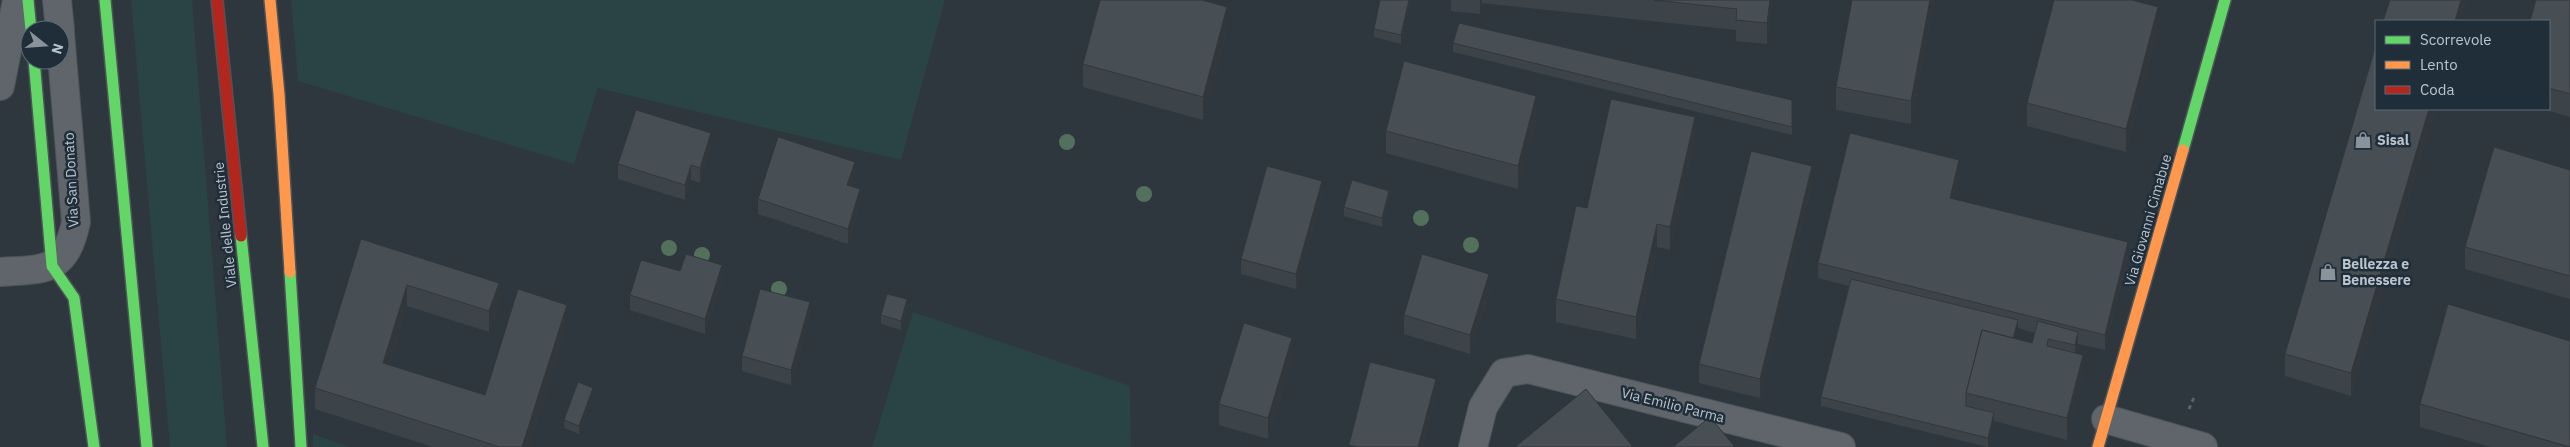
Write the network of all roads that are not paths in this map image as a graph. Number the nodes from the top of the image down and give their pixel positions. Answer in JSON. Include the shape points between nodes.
{"nodes":[{"id":1,"x":17,"y":0,"type":"edge"},
{"id":2,"x":28,"y":0,"type":"edge"},
{"id":3,"x":57,"y":0,"type":"edge"},
{"id":4,"x":105,"y":0,"type":"edge"},
{"id":5,"x":218,"y":0,"type":"edge"},
{"id":6,"x":270,"y":0,"type":"edge"},
{"id":7,"x":2225,"y":0,"type":"edge"},
{"id":8,"x":30,"y":20,"type":"edge"},
{"id":9,"x":59,"y":20,"type":"edge"},
{"id":10,"x":35,"y":70,"type":"edge"},
{"id":11,"x":63,"y":70,"type":"edge"},
{"id":12,"x":0,"y":86,"type":"edge"},
{"id":13,"x":52,"y":266,"type":"junction"},
{"id":14,"x":0,"y":272,"type":"edge"},
{"id":15,"x":2106,"y":419,"type":"junction"},
{"id":16,"x":94,"y":447,"type":"edge"},
{"id":17,"x":147,"y":447,"type":"edge"},
{"id":18,"x":263,"y":447,"type":"edge"},
{"id":19,"x":301,"y":447,"type":"edge"},
{"id":20,"x":1473,"y":447,"type":"edge"},
{"id":21,"x":1842,"y":447,"type":"edge"},
{"id":22,"x":2098,"y":447,"type":"edge"},
{"id":23,"x":2203,"y":447,"type":"edge"}],
"edges":[{"from":1,"to":12,"type":"street"},
{"from":2,"to":8,"type":"main road"},
{"from":3,"to":9,"type":"street","name":"Via San Donato"},
{"from":4,"to":17,"type":"main road"},
{"from":5,"to":18,"type":"main road","name":"Viale delle Industrie"},
{"from":6,"to":19,"type":"main road"},
{"from":7,"to":15,"type":"main road","name":"Via Giovanni Cimabue"},
{"from":10,"to":13,"type":"main road"},
{"from":11,"to":13,"type":"street","name":"Via San Donato","via":[[76,222],[64,256]]},
{"from":13,"to":14,"type":"street"},
{"from":13,"to":16,"type":"main road","via":[[74,298]]},
{"from":15,"to":22,"type":"main road","name":"Via Giovanni Cimabue"},
{"from":15,"to":23,"type":"street"},
{"from":20,"to":21,"type":"street","name":"Via Emilio Parma","via":[[1483,407],[1504,373],[1528,369]]}]}
